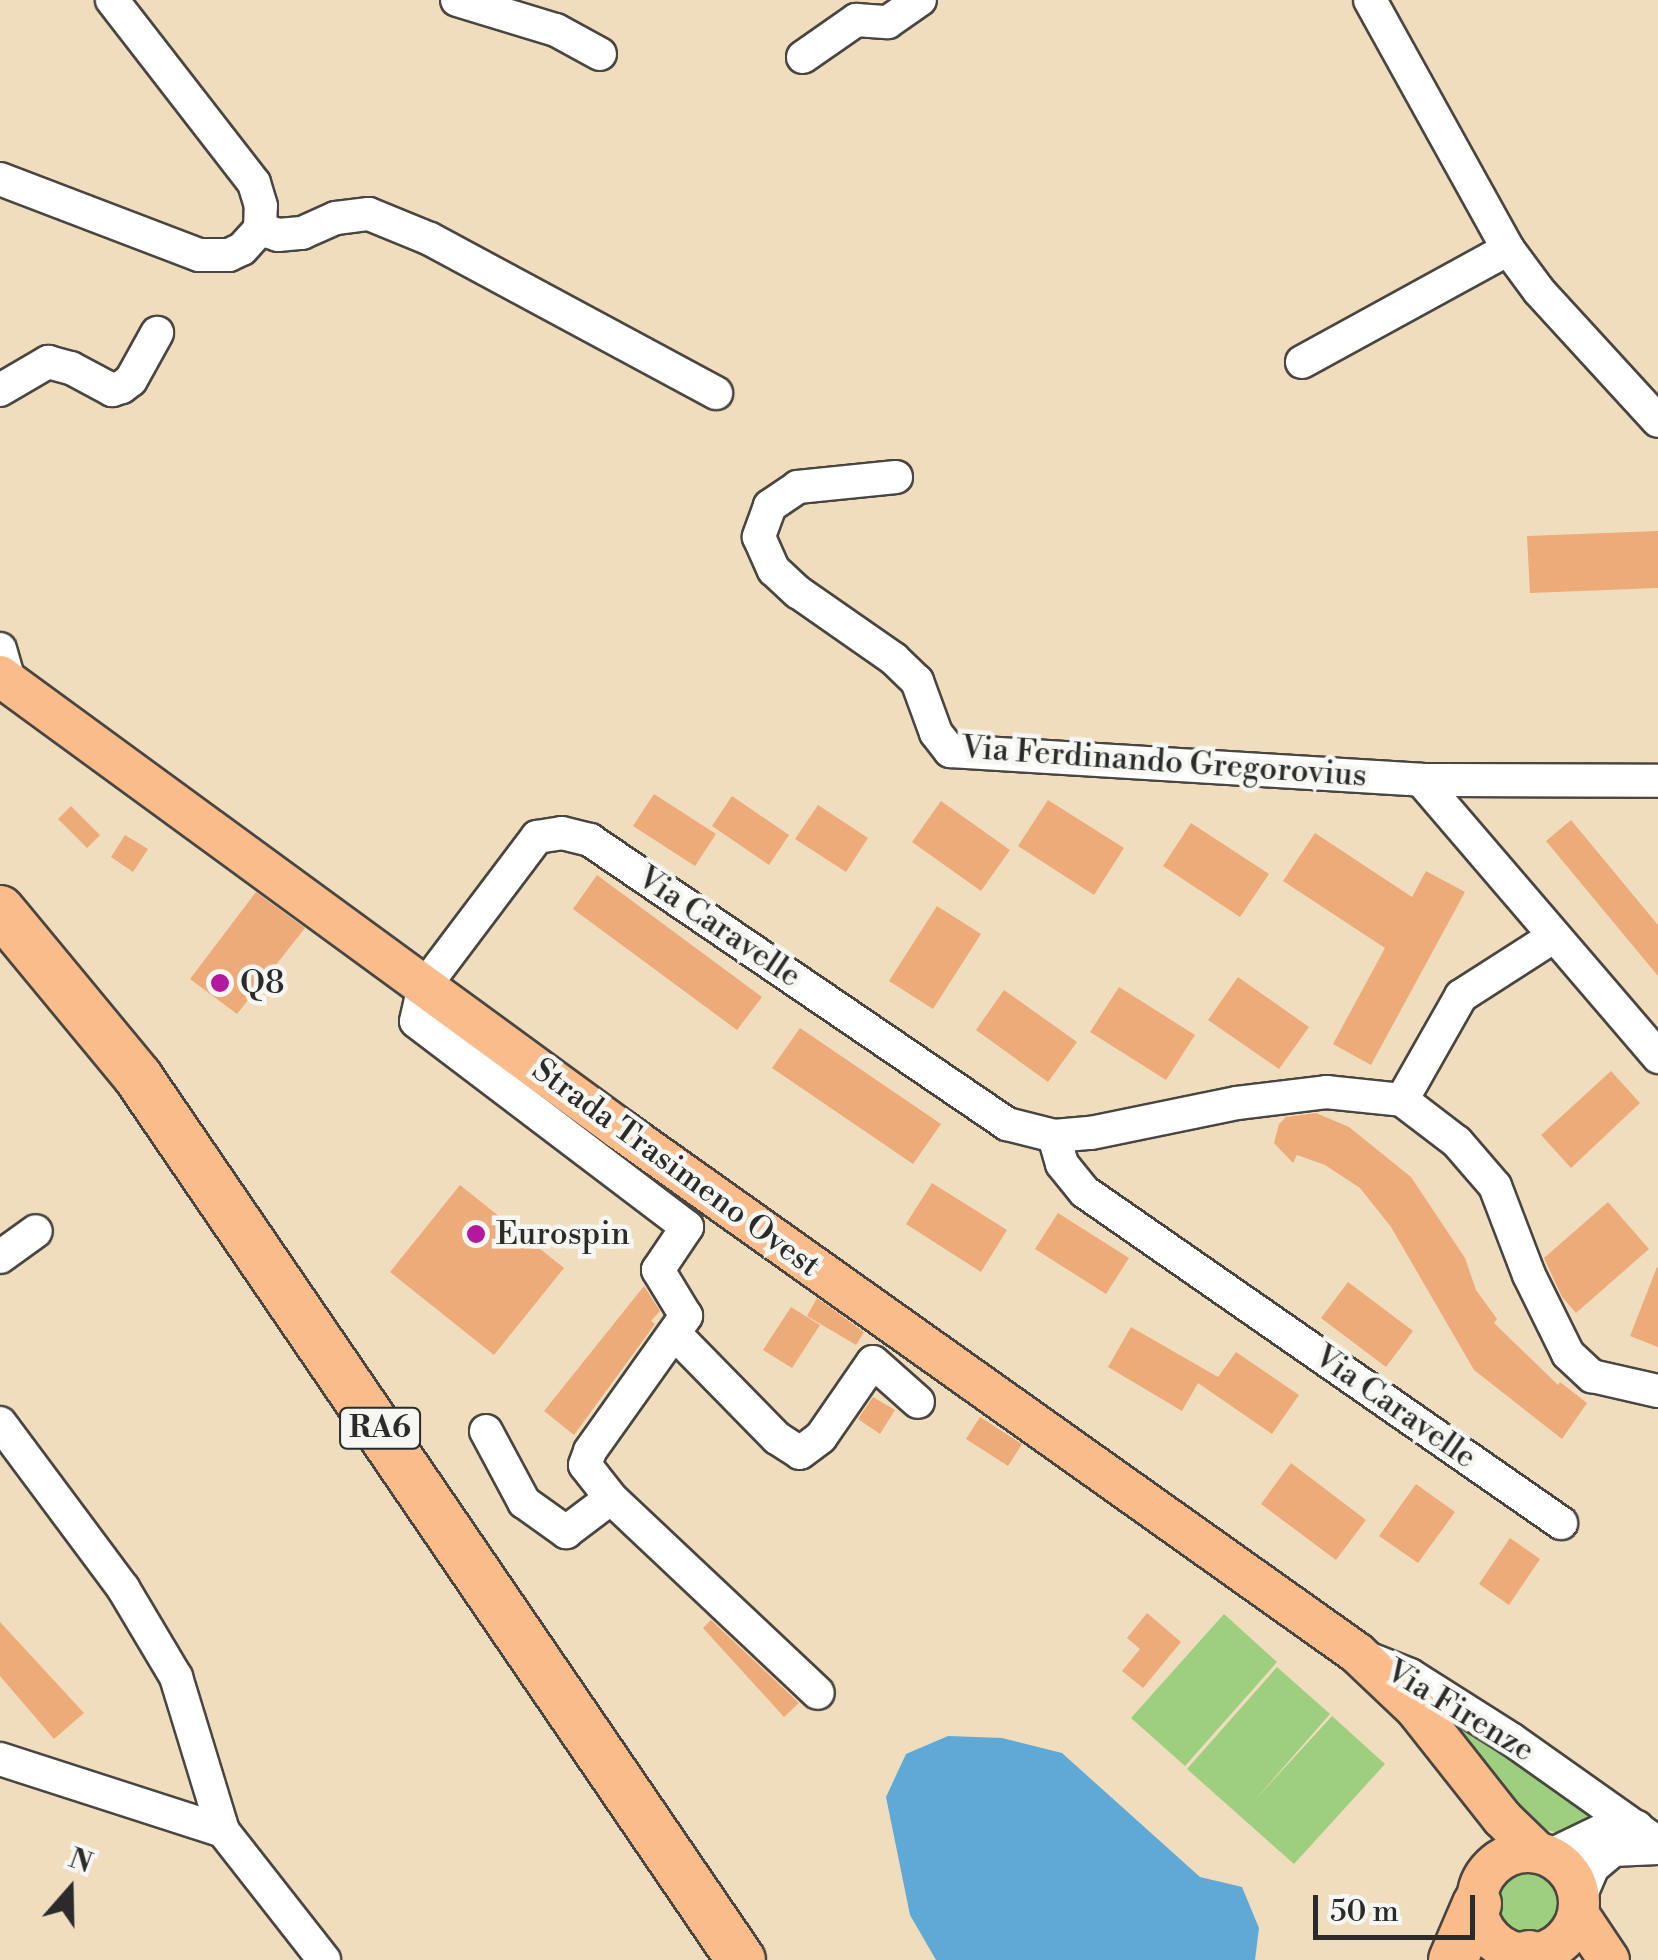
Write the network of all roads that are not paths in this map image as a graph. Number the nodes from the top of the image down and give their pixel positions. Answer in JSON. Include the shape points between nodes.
{"nodes":[{"id":1,"x":112,"y":0,"type":"edge"},
{"id":2,"x":457,"y":0,"type":"edge"},
{"id":3,"x":920,"y":0,"type":"edge"},
{"id":4,"x":1370,"y":0,"type":"edge"},
{"id":5,"x":600,"y":54,"type":"dead end"},
{"id":6,"x":802,"y":57,"type":"dead end"},
{"id":7,"x":0,"y":179,"type":"edge"},
{"id":8,"x":260,"y":229,"type":"junction"},
{"id":9,"x":1508,"y":249,"type":"junction"},
{"id":10,"x":157,"y":333,"type":"dead end"},
{"id":11,"x":1302,"y":362,"type":"dead end"},
{"id":12,"x":0,"y":390,"type":"edge"},
{"id":13,"x":716,"y":393,"type":"dead end"},
{"id":14,"x":1658,"y":421,"type":"edge"},
{"id":15,"x":896,"y":477,"type":"dead end"},
{"id":16,"x":3,"y":669,"type":"edge"},
{"id":17,"x":1421,"y":780,"type":"junction"},
{"id":18,"x":1658,"y":782,"type":"edge"},
{"id":19,"x":0,"y":910,"type":"edge"},
{"id":20,"x":1553,"y":937,"type":"junction"},
{"id":21,"x":0,"y":947,"type":"edge"},
{"id":22,"x":424,"y":987,"type":"junction"},
{"id":23,"x":1658,"y":1057,"type":"edge"},
{"id":24,"x":1402,"y":1100,"type":"junction"},
{"id":25,"x":1054,"y":1136,"type":"junction"},
{"id":26,"x":36,"y":1230,"type":"dead end"},
{"id":27,"x":0,"y":1257,"type":"edge"},
{"id":28,"x":675,"y":1334,"type":"junction"},
{"id":29,"x":1658,"y":1390,"type":"edge"},
{"id":30,"x":918,"y":1402,"type":"dead end"},
{"id":31,"x":0,"y":1423,"type":"edge"},
{"id":32,"x":486,"y":1431,"type":"dead end"},
{"id":33,"x":611,"y":1498,"type":"junction"},
{"id":34,"x":1561,"y":1523,"type":"dead end"},
{"id":35,"x":1357,"y":1654,"type":"junction"},
{"id":36,"x":818,"y":1692,"type":"dead end"},
{"id":37,"x":0,"y":1759,"type":"edge"},
{"id":38,"x":1460,"y":1767,"type":"junction"},
{"id":39,"x":223,"y":1831,"type":"junction"},
{"id":40,"x":1651,"y":1839,"type":"edge"},
{"id":41,"x":1544,"y":1854,"type":"junction"},
{"id":42,"x":1478,"y":1896,"type":"junction"},
{"id":43,"x":1579,"y":1906,"type":"junction"},
{"id":44,"x":1540,"y":1957,"type":"edge"},
{"id":45,"x":324,"y":1960,"type":"edge"},
{"id":46,"x":713,"y":1960,"type":"edge"},
{"id":47,"x":741,"y":1960,"type":"edge"},
{"id":48,"x":1453,"y":1960,"type":"edge"},
{"id":49,"x":1610,"y":1960,"type":"edge"}],
"edges":[{"from":1,"to":8,"type":"street","via":[[254,183]]},
{"from":2,"to":5,"type":"street","via":[[556,30]]},
{"from":3,"to":6,"type":"street","via":[[888,22],[856,20]]},
{"from":4,"to":9,"type":"street"},
{"from":7,"to":8,"type":"street","via":[[199,255],[242,250]]},
{"from":8,"to":13,"type":"street","via":[[302,233],[336,218],[369,214],[442,246]]},
{"from":9,"to":11,"type":"street"},
{"from":9,"to":14,"type":"street"},
{"from":10,"to":12,"type":"street","via":[[122,387],[112,390],[48,362]]},
{"from":15,"to":17,"type":"street","name":"Via Ferdinando Gregorovius","via":[[798,487],[770,506],[759,537],[774,570],[798,592],[917,681],[950,751]]},
{"from":16,"to":22,"type":"main road","name":"Strada Trasimeno Ovest"},
{"from":17,"to":18,"type":"street","name":"Via Ferdinando Gregorovius"},
{"from":17,"to":20,"type":"street"},
{"from":19,"to":47,"type":"highway","number":"RA6","via":[[138,1078]]},
{"from":20,"to":23,"type":"street"},
{"from":20,"to":24,"type":"street","via":[[1462,996]]},
{"from":21,"to":46,"type":"highway","number":"RA6","via":[[122,1096]]},
{"from":22,"to":25,"type":"street","name":"Via Caravelle","via":[[537,836],[562,833],[590,840],[1007,1124]]},
{"from":22,"to":28,"type":"street","via":[[416,1022],[687,1226],[658,1270],[686,1316]]},
{"from":22,"to":35,"type":"main road","name":"Strada Trasimeno Ovest"},
{"from":24,"to":25,"type":"street","name":"Via Caravelle","via":[[1326,1092]]},
{"from":24,"to":29,"type":"street","via":[[1456,1142],[1495,1186],[1568,1354],[1592,1376]]},
{"from":25,"to":34,"type":"street","name":"Via Caravelle","via":[[1062,1164],[1085,1192]]},
{"from":26,"to":27,"type":"street"},
{"from":28,"to":30,"type":"street","via":[[800,1454],[821,1437],[872,1362]]},
{"from":28,"to":33,"type":"street","via":[[584,1466]]},
{"from":31,"to":39,"type":"street","via":[[123,1588],[176,1677]]},
{"from":32,"to":33,"type":"street","via":[[524,1502],[566,1532]]},
{"from":33,"to":36,"type":"street"},
{"from":35,"to":38,"type":"main road","name":"Via Firenze","via":[[1416,1708]]},
{"from":35,"to":40,"type":"street","name":"Via Firenze","via":[[1410,1675]]},
{"from":37,"to":39,"type":"street"},
{"from":38,"to":41,"type":"main road","name":"Via Firenze"},
{"from":38,"to":42,"type":"main road","name":"Via Firenze","via":[[1479,1832]]},
{"from":39,"to":45,"type":"street"},
{"from":40,"to":41,"type":"street","via":[[1607,1828]]},
{"from":40,"to":43,"type":"street","via":[[1613,1850],[1593,1867]]},
{"from":41,"to":42,"type":"main road","via":[[1502,1859]]},
{"from":41,"to":43,"type":"main road","via":[[1574,1880]]},
{"from":42,"to":44,"type":"main road","via":[[1481,1924],[1492,1940]]},
{"from":42,"to":48,"type":"highway"},
{"from":43,"to":44,"type":"main road","via":[[1572,1931]]},
{"from":43,"to":49,"type":"main road"}]}
